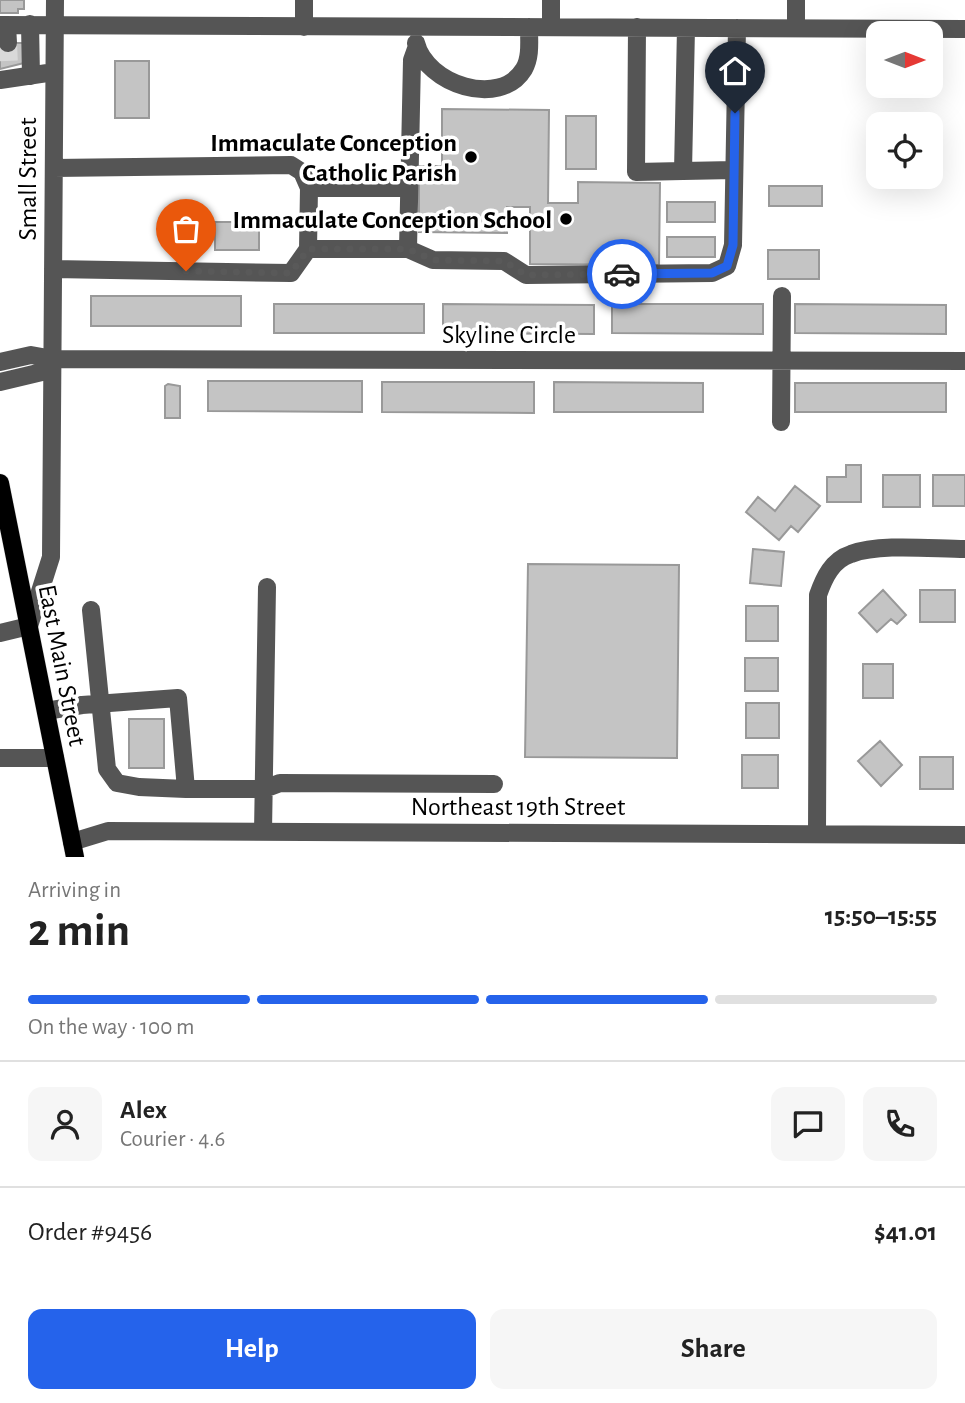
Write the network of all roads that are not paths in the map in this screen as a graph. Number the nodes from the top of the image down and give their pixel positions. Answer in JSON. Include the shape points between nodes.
{"nodes":[{"id":1,"x":55,"y":0,"type":"edge"},
{"id":2,"x":304,"y":0,"type":"edge"},
{"id":3,"x":551,"y":0,"type":"edge"},
{"id":4,"x":796,"y":0,"type":"edge"},
{"id":5,"x":30,"y":24,"type":"junction"},
{"id":6,"x":55,"y":24,"type":"junction"},
{"id":7,"x":304,"y":27,"type":"junction"},
{"id":8,"x":415,"y":27,"type":"junction"},
{"id":9,"x":529,"y":27,"type":"junction"},
{"id":10,"x":551,"y":27,"type":"junction"},
{"id":11,"x":637,"y":27,"type":"junction"},
{"id":12,"x":686,"y":28,"type":"junction"},
{"id":13,"x":737,"y":28,"type":"junction"},
{"id":14,"x":796,"y":28,"type":"junction"},
{"id":15,"x":965,"y":29,"type":"edge"},
{"id":16,"x":5,"y":31,"type":"edge"},
{"id":17,"x":416,"y":46,"type":"junction"},
{"id":18,"x":54,"y":72,"type":"junction"},
{"id":19,"x":7,"y":75,"type":"edge"},
{"id":20,"x":31,"y":76,"type":"junction"},
{"id":21,"x":54,"y":168,"type":"junction"},
{"id":22,"x":733,"y":170,"type":"junction"},
{"id":23,"x":683,"y":171,"type":"junction"},
{"id":24,"x":309,"y":188,"type":"junction"},
{"id":25,"x":409,"y":188,"type":"junction"},
{"id":26,"x":308,"y":249,"type":"junction"},
{"id":27,"x":408,"y":249,"type":"junction"},
{"id":28,"x":53,"y":269,"type":"junction"},
{"id":29,"x":782,"y":296,"type":"dead end"},
{"id":30,"x":53,"y":359,"type":"junction"},
{"id":31,"x":781,"y":360,"type":"junction"},
{"id":32,"x":965,"y":361,"type":"edge"},
{"id":33,"x":0,"y":362,"type":"edge"},
{"id":34,"x":0,"y":382,"type":"edge"},
{"id":35,"x":781,"y":422,"type":"dead end"},
{"id":36,"x":0,"y":483,"type":"edge"},
{"id":37,"x":965,"y":549,"type":"edge"},
{"id":38,"x":267,"y":587,"type":"dead end"},
{"id":39,"x":92,"y":610,"type":"dead end"},
{"id":40,"x":29,"y":626,"type":"junction"},
{"id":41,"x":0,"y":632,"type":"edge"},
{"id":42,"x":102,"y":703,"type":"junction"},
{"id":43,"x":46,"y":711,"type":"junction"},
{"id":44,"x":0,"y":758,"type":"edge"},
{"id":45,"x":55,"y":758,"type":"junction"},
{"id":46,"x":494,"y":784,"type":"dead end"},
{"id":47,"x":186,"y":789,"type":"junction"},
{"id":48,"x":264,"y":789,"type":"junction"},
{"id":49,"x":263,"y":832,"type":"junction"},
{"id":50,"x":817,"y":834,"type":"junction"},
{"id":51,"x":965,"y":835,"type":"edge"},
{"id":52,"x":73,"y":849,"type":"edge"}],
"edges":[{"from":1,"to":6,"type":"street","name":"Small Street"},
{"from":2,"to":7,"type":"street"},
{"from":3,"to":10,"type":"street"},
{"from":4,"to":14,"type":"street"},
{"from":5,"to":6,"type":"street"},
{"from":5,"to":16,"type":"street"},
{"from":5,"to":20,"type":"street"},
{"from":6,"to":7,"type":"street"},
{"from":6,"to":18,"type":"street","name":"Small Street"},
{"from":7,"to":8,"type":"street"},
{"from":8,"to":9,"type":"street"},
{"from":8,"to":17,"type":"street"},
{"from":9,"to":10,"type":"street"},
{"from":9,"to":17,"type":"street","via":[[525,68],[504,86],[462,86],[447,81],[425,65]]},
{"from":10,"to":11,"type":"street"},
{"from":11,"to":12,"type":"street"},
{"from":11,"to":23,"type":"street","via":[[636,172]]},
{"from":12,"to":13,"type":"street"},
{"from":12,"to":23,"type":"street"},
{"from":13,"to":14,"type":"street"},
{"from":13,"to":22,"type":"street"},
{"from":14,"to":15,"type":"street"},
{"from":17,"to":25,"type":"street"},
{"from":18,"to":20,"type":"street"},
{"from":18,"to":21,"type":"street","name":"Small Street"},
{"from":19,"to":20,"type":"street"},
{"from":21,"to":24,"type":"street","via":[[291,165],[302,172]]},
{"from":21,"to":28,"type":"street","name":"Small Street"},
{"from":22,"to":23,"type":"street"},
{"from":22,"to":27,"type":"street","via":[[733,245],[727,266],[712,273],[526,275],[504,261],[433,260]]},
{"from":24,"to":25,"type":"street"},
{"from":24,"to":26,"type":"street"},
{"from":25,"to":27,"type":"street"},
{"from":26,"to":27,"type":"street"},
{"from":26,"to":28,"type":"street","via":[[291,273]]},
{"from":28,"to":30,"type":"street","name":"Small Street"},
{"from":29,"to":31,"type":"street"},
{"from":30,"to":31,"type":"street","name":"Skyline Circle"},
{"from":30,"to":33,"type":"street","via":[[31,355]]},
{"from":30,"to":34,"type":"street","via":[[42,372]]},
{"from":30,"to":40,"type":"street","name":"Small Street","via":[[51,557]]},
{"from":31,"to":32,"type":"street","name":"Skyline Circle"},
{"from":31,"to":35,"type":"street"},
{"from":36,"to":40,"type":"main road","name":"East Main Street"},
{"from":37,"to":50,"type":"street","via":[[851,554],[825,576],[818,595]]},
{"from":38,"to":48,"type":"street"},
{"from":39,"to":42,"type":"street"},
{"from":40,"to":41,"type":"street"},
{"from":40,"to":43,"type":"main road","name":"East Main Street"},
{"from":42,"to":43,"type":"street"},
{"from":42,"to":47,"type":"street","via":[[107,769],[117,783]]},
{"from":42,"to":47,"type":"street","via":[[178,698]]},
{"from":43,"to":45,"type":"main road","name":"East Main Street"},
{"from":44,"to":45,"type":"street"},
{"from":45,"to":52,"type":"main road","name":"East Main Street"},
{"from":46,"to":48,"type":"street","via":[[281,783]]},
{"from":47,"to":48,"type":"street"},
{"from":48,"to":49,"type":"street"},
{"from":49,"to":50,"type":"street","name":"Northeast 19th Street"},
{"from":49,"to":52,"type":"street","name":"Northeast 19th Street","via":[[108,831]]},
{"from":50,"to":51,"type":"street","name":"Northeast 19th Street"}]}
